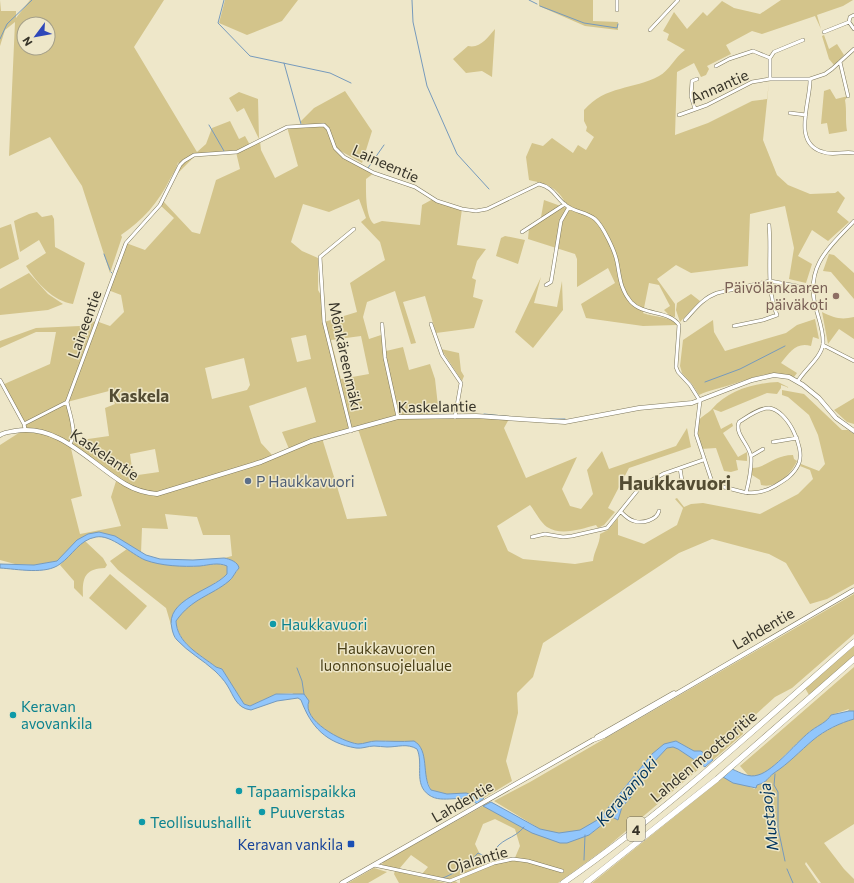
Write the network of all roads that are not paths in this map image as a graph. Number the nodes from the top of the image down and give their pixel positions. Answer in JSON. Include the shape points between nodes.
{"nodes":[{"id":1,"x":617,"y":0,"type":"edge"},
{"id":2,"x":678,"y":0,"type":"edge"},
{"id":3,"x":617,"y":10,"type":"dead end"},
{"id":4,"x":854,"y":14,"type":"edge"},
{"id":5,"x":849,"y":22,"type":"junction"},
{"id":6,"x":854,"y":29,"type":"edge"},
{"id":7,"x":650,"y":30,"type":"dead end"},
{"id":8,"x":824,"y":32,"type":"dead end"},
{"id":9,"x":803,"y":40,"type":"dead end"},
{"id":10,"x":854,"y":49,"type":"edge"},
{"id":11,"x":770,"y":58,"type":"junction"},
{"id":12,"x":840,"y":62,"type":"junction"},
{"id":13,"x":716,"y":66,"type":"dead end"},
{"id":14,"x":697,"y":79,"type":"dead end"},
{"id":15,"x":770,"y":79,"type":"junction"},
{"id":16,"x":810,"y":79,"type":"junction"},
{"id":17,"x":848,"y":96,"type":"dead end"},
{"id":18,"x":696,"y":109,"type":"junction"},
{"id":19,"x":790,"y":113,"type":"dead end"},
{"id":20,"x":679,"y":114,"type":"dead end"},
{"id":21,"x":806,"y":115,"type":"junction"},
{"id":22,"x":854,"y":153,"type":"edge"},
{"id":23,"x":565,"y":204,"type":"junction"},
{"id":24,"x":569,"y":207,"type":"junction"},
{"id":25,"x":854,"y":221,"type":"edge"},
{"id":26,"x":769,"y":225,"type":"dead end"},
{"id":27,"x":354,"y":229,"type":"dead end"},
{"id":28,"x":522,"y":232,"type":"dead end"},
{"id":29,"x":770,"y":281,"type":"junction"},
{"id":30,"x":546,"y":285,"type":"dead end"},
{"id":31,"x":813,"y":289,"type":"junction"},
{"id":32,"x":684,"y":320,"type":"dead end"},
{"id":33,"x":382,"y":324,"type":"dead end"},
{"id":34,"x":431,"y":324,"type":"dead end"},
{"id":35,"x":734,"y":326,"type":"dead end"},
{"id":36,"x":823,"y":345,"type":"junction"},
{"id":37,"x":854,"y":361,"type":"edge"},
{"id":38,"x":0,"y":380,"type":"edge"},
{"id":39,"x":798,"y":381,"type":"junction"},
{"id":40,"x":700,"y":401,"type":"junction"},
{"id":41,"x":66,"y":402,"type":"junction"},
{"id":42,"x":455,"y":416,"type":"junction"},
{"id":43,"x":398,"y":417,"type":"junction"},
{"id":44,"x":25,"y":426,"type":"junction"},
{"id":45,"x":351,"y":430,"type":"junction"},
{"id":46,"x":854,"y":431,"type":"edge"},
{"id":47,"x":0,"y":434,"type":"edge"},
{"id":48,"x":797,"y":438,"type":"junction"},
{"id":49,"x":773,"y":442,"type":"dead end"},
{"id":50,"x":70,"y":444,"type":"junction"},
{"id":51,"x":763,"y":449,"type":"dead end"},
{"id":52,"x":751,"y":456,"type":"junction"},
{"id":53,"x":704,"y":460,"type":"junction"},
{"id":54,"x":680,"y":468,"type":"junction"},
{"id":55,"x":682,"y":481,"type":"dead end"},
{"id":56,"x":746,"y":493,"type":"junction"},
{"id":57,"x":659,"y":511,"type":"dead end"},
{"id":58,"x":620,"y":512,"type":"junction"},
{"id":59,"x":532,"y":537,"type":"dead end"},
{"id":60,"x":854,"y":590,"type":"edge"},
{"id":61,"x":854,"y":642,"type":"edge"},
{"id":62,"x":854,"y":659,"type":"edge"},
{"id":63,"x":374,"y":865,"type":"junction"},
{"id":64,"x":562,"y":871,"type":"dead end"},
{"id":65,"x":342,"y":883,"type":"edge"},
{"id":66,"x":563,"y":883,"type":"edge"},
{"id":67,"x":586,"y":883,"type":"edge"}],
"edges":[{"from":1,"to":3,"type":"street"},
{"from":2,"to":7,"type":"street"},
{"from":4,"to":5,"type":"street"},
{"from":5,"to":6,"type":"street"},
{"from":5,"to":8,"type":"street"},
{"from":9,"to":11,"type":"street","via":[[774,52]]},
{"from":10,"to":12,"type":"street","name":"Annantie"},
{"from":11,"to":13,"type":"street","via":[[753,51]]},
{"from":11,"to":15,"type":"street"},
{"from":12,"to":16,"type":"street","name":"Annantie","via":[[825,74]]},
{"from":12,"to":17,"type":"street"},
{"from":14,"to":18,"type":"street","via":[[692,81],[691,96]]},
{"from":15,"to":16,"type":"street","name":"Annantie"},
{"from":15,"to":18,"type":"street","name":"Annantie","via":[[752,82]]},
{"from":16,"to":21,"type":"street"},
{"from":18,"to":20,"type":"street","name":"Annantie"},
{"from":19,"to":21,"type":"street"},
{"from":21,"to":22,"type":"street","via":[[805,132],[812,146],[822,152]]},
{"from":23,"to":24,"type":"street","name":"Laineentie"},
{"from":23,"to":28,"type":"street"},
{"from":23,"to":41,"type":"street","name":"Laineentie","via":[[548,186],[539,184],[487,209],[472,211],[437,201],[416,187],[374,173],[344,157],[335,148],[324,125],[287,127],[236,152],[194,155],[180,165],[160,205],[126,244]]},
{"from":24,"to":30,"type":"street","via":[[561,221],[551,282]]},
{"from":24,"to":40,"type":"street","name":"Laineentie","via":[[593,217],[600,225],[615,254],[622,288],[632,303],[643,311],[668,317],[678,323],[680,333],[676,367]]},
{"from":25,"to":31,"type":"street","via":[[822,256]]},
{"from":26,"to":29,"type":"street"},
{"from":27,"to":45,"type":"street","name":"Mönkäreenmäki","via":[[320,257],[324,322]]},
{"from":29,"to":31,"type":"street"},
{"from":29,"to":32,"type":"street","via":[[709,296]]},
{"from":29,"to":35,"type":"street","via":[[770,295],[777,315]]},
{"from":31,"to":36,"type":"street"},
{"from":33,"to":43,"type":"street"},
{"from":34,"to":42,"type":"street","via":[[442,355],[461,383]]},
{"from":36,"to":37,"type":"street"},
{"from":36,"to":39,"type":"street"},
{"from":38,"to":44,"type":"street"},
{"from":39,"to":40,"type":"street","name":"Kaskelantie","via":[[779,376],[760,377]]},
{"from":39,"to":46,"type":"street","name":"Kaskelantie","via":[[836,418]]},
{"from":40,"to":42,"type":"street","name":"Kaskelantie","via":[[639,408],[565,422]]},
{"from":40,"to":53,"type":"street","via":[[696,434]]},
{"from":41,"to":44,"type":"street"},
{"from":41,"to":50,"type":"street","via":[[73,431]]},
{"from":42,"to":43,"type":"street","name":"Kaskelantie"},
{"from":43,"to":45,"type":"street","name":"Kaskelantie"},
{"from":44,"to":47,"type":"street","name":"Kaskelantie"},
{"from":44,"to":50,"type":"street","name":"Kaskelantie"},
{"from":45,"to":50,"type":"street","name":"Kaskelantie","via":[[307,442],[256,464],[157,494],[125,484]]},
{"from":48,"to":49,"type":"street"},
{"from":48,"to":52,"type":"street","via":[[785,418],[777,411],[762,409],[737,425]]},
{"from":48,"to":56,"type":"street","via":[[800,456],[792,474],[771,488],[757,493]]},
{"from":51,"to":52,"type":"street"},
{"from":52,"to":56,"type":"street"},
{"from":53,"to":54,"type":"street"},
{"from":53,"to":56,"type":"street","via":[[713,483]]},
{"from":54,"to":55,"type":"street","via":[[684,480]]},
{"from":54,"to":58,"type":"street","via":[[658,476],[638,488]]},
{"from":57,"to":58,"type":"street","via":[[653,519],[639,522],[632,521]]},
{"from":58,"to":59,"type":"street","via":[[611,526],[603,529],[572,536],[546,534]]},
{"from":60,"to":63,"type":"street","name":"Lahdentie"},
{"from":61,"to":66,"type":"highway","name":"Lahden moottoritie","number":"4","via":[[706,771],[612,848]]},
{"from":62,"to":67,"type":"highway","name":"Lahden moottoritie","number":"4","via":[[731,768]]},
{"from":63,"to":64,"type":"street","name":"Ojalantie","via":[[450,881],[494,863],[513,859],[528,860]]},
{"from":63,"to":65,"type":"street","name":"Lahdentie"}]}
